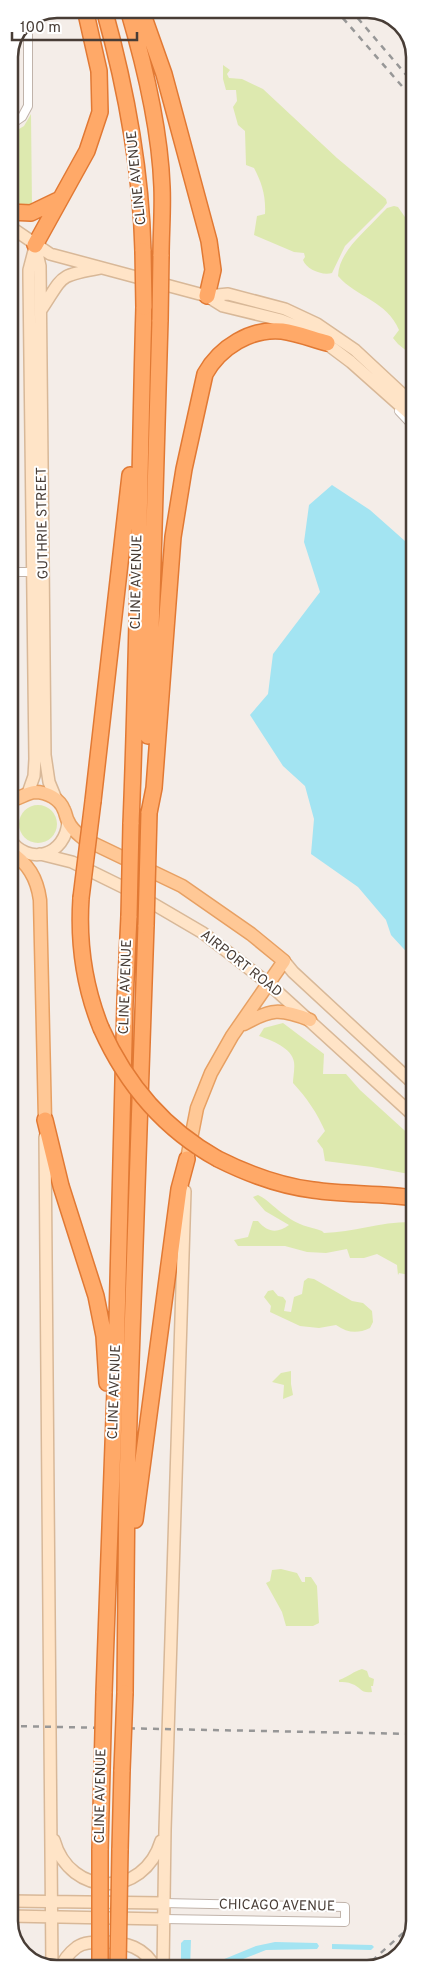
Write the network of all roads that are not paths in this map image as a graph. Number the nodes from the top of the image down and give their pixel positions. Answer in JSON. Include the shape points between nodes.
{"nodes":[{"id":1,"x":87,"y":18,"type":"edge"},
{"id":2,"x":106,"y":18,"type":"edge"},
{"id":3,"x":130,"y":18,"type":"edge"},
{"id":4,"x":144,"y":18,"type":"edge"},
{"id":5,"x":28,"y":30,"type":"edge"},
{"id":6,"x":18,"y":120,"type":"edge"},
{"id":7,"x":58,"y":200,"type":"junction"},
{"id":8,"x":18,"y":213,"type":"edge"},
{"id":9,"x":18,"y":233,"type":"edge"},
{"id":10,"x":35,"y":245,"type":"junction"},
{"id":11,"x":104,"y":268,"type":"junction"},
{"id":12,"x":207,"y":296,"type":"junction"},
{"id":13,"x":40,"y":310,"type":"junction"},
{"id":14,"x":327,"y":343,"type":"junction"},
{"id":15,"x":141,"y":384,"type":"junction"},
{"id":16,"x":36,"y":387,"type":"junction"},
{"id":17,"x":381,"y":391,"type":"junction"},
{"id":18,"x":405,"y":397,"type":"edge"},
{"id":19,"x":405,"y":411,"type":"edge"},
{"id":20,"x":405,"y":417,"type":"edge"},
{"id":21,"x":18,"y":572,"type":"edge"},
{"id":22,"x":33,"y":572,"type":"junction"},
{"id":23,"x":28,"y":793,"type":"junction"},
{"id":24,"x":18,"y":799,"type":"edge"},
{"id":25,"x":56,"y":799,"type":"junction"},
{"id":26,"x":149,"y":813,"type":"junction"},
{"id":27,"x":68,"y":822,"type":"junction"},
{"id":28,"x":18,"y":849,"type":"edge"},
{"id":29,"x":18,"y":854,"type":"edge"},
{"id":30,"x":40,"y":854,"type":"junction"},
{"id":31,"x":284,"y":961,"type":"junction"},
{"id":32,"x":269,"y":984,"type":"junction"},
{"id":33,"x":310,"y":1020,"type":"junction"},
{"id":34,"x":239,"y":1026,"type":"junction"},
{"id":35,"x":406,"y":1076,"type":"edge"},
{"id":36,"x":406,"y":1108,"type":"edge"},
{"id":37,"x":45,"y":1120,"type":"junction"},
{"id":38,"x":187,"y":1158,"type":"junction"},
{"id":39,"x":406,"y":1197,"type":"edge"},
{"id":40,"x":110,"y":1518,"type":"junction"},
{"id":41,"x":127,"y":1581,"type":"junction"},
{"id":42,"x":51,"y":1826,"type":"junction"},
{"id":43,"x":165,"y":1830,"type":"junction"},
{"id":44,"x":18,"y":1900,"type":"edge"},
{"id":45,"x":51,"y":1901,"type":"junction"},
{"id":46,"x":163,"y":1904,"type":"junction"},
{"id":47,"x":18,"y":1916,"type":"edge"},
{"id":48,"x":51,"y":1917,"type":"junction"},
{"id":49,"x":163,"y":1919,"type":"junction"},
{"id":50,"x":52,"y":1960,"type":"edge"},
{"id":51,"x":65,"y":1960,"type":"edge"},
{"id":52,"x":100,"y":1960,"type":"edge"},
{"id":53,"x":118,"y":1960,"type":"edge"},
{"id":54,"x":150,"y":1960,"type":"edge"},
{"id":55,"x":163,"y":1960,"type":"edge"}],
"edges":[{"from":1,"to":7,"type":"highway","via":[[99,71],[100,112],[86,151]]},
{"from":2,"to":15,"type":"highway","name":"CLINE AVENUE","bridge":true,"via":[[123,81],[142,212],[144,307]]},
{"from":3,"to":26,"type":"highway","name":"CLINE AVENUE","bridge":true,"via":[[148,92],[162,186]]},
{"from":4,"to":12,"type":"highway","via":[[164,74],[209,241],[213,270]]},
{"from":5,"to":6,"type":"street","via":[[28,106]]},
{"from":7,"to":8,"type":"highway","via":[[31,214]]},
{"from":7,"to":10,"type":"highway"},
{"from":9,"to":10,"type":"main road"},
{"from":10,"to":11,"type":"main road","via":[[50,254]]},
{"from":10,"to":13,"type":"main road","name":"GUTHRIE STREET","via":[[40,266]]},
{"from":10,"to":16,"type":"main road","name":"GUTHRIE STREET","via":[[29,270]]},
{"from":11,"to":12,"type":"main road"},
{"from":11,"to":13,"type":"main road","via":[[64,277]]},
{"from":12,"to":14,"type":"main road","via":[[223,306],[282,320]]},
{"from":12,"to":18,"type":"main road","via":[[228,294],[285,309],[317,324],[355,350]]},
{"from":13,"to":16,"type":"main road","name":"GUTHRIE STREET"},
{"from":14,"to":17,"type":"main road"},
{"from":14,"to":26,"type":"highway","via":[[280,331],[259,333],[228,347],[205,374],[173,537],[154,788]]},
{"from":15,"to":39,"type":"highway","bridge":true,"via":[[81,898],[80,932],[89,994],[120,1066],[149,1105],[177,1132],[218,1159],[251,1174],[295,1187]]},
{"from":15,"to":40,"type":"highway","name":"CLINE AVENUE","bridge":true,"via":[[136,674]]},
{"from":16,"to":22,"type":"main road","name":"GUTHRIE STREET"},
{"from":16,"to":25,"type":"main road","name":"GUTHRIE STREET","via":[[45,746],[49,782]]},
{"from":17,"to":19,"type":"main road"},
{"from":17,"to":20,"type":"street"},
{"from":21,"to":22,"type":"street"},
{"from":22,"to":23,"type":"main road","name":"GUTHRIE STREET","via":[[35,759]]},
{"from":23,"to":24,"type":"main road"},
{"from":23,"to":25,"type":"main road","via":[[44,793]]},
{"from":25,"to":27,"type":"main road","name":"AIRPORT ROAD","via":[[64,808]]},
{"from":26,"to":41,"type":"highway","name":"CLINE AVENUE","bridge":true,"via":[[127,1479]]},
{"from":27,"to":30,"type":"main road","via":[[59,845]]},
{"from":27,"to":31,"type":"main road","name":"AIRPORT ROAD","via":[[84,839],[201,898]]},
{"from":28,"to":30,"type":"main road","name":"AIRPORT ROAD"},
{"from":29,"to":37,"type":"main road","via":[[36,883],[41,908]]},
{"from":30,"to":32,"type":"main road","name":"AIRPORT ROAD","via":[[72,862],[172,913]]},
{"from":31,"to":32,"type":"main road"},
{"from":31,"to":35,"type":"main road","name":"AIRPORT ROAD"},
{"from":32,"to":33,"type":"main road","name":"AIRPORT ROAD"},
{"from":32,"to":34,"type":"main road"},
{"from":33,"to":34,"type":"main road","via":[[286,1011],[271,1011]]},
{"from":33,"to":36,"type":"main road","name":"AIRPORT ROAD"},
{"from":34,"to":38,"type":"main road","via":[[203,1090]]},
{"from":37,"to":40,"type":"highway","via":[[61,1186],[96,1296],[104,1336]]},
{"from":37,"to":42,"type":"main road"},
{"from":38,"to":41,"type":"highway","via":[[179,1189]]},
{"from":38,"to":43,"type":"main road"},
{"from":40,"to":52,"type":"highway","name":"CLINE AVENUE","bridge":true},
{"from":41,"to":53,"type":"highway","name":"CLINE AVENUE","bridge":true},
{"from":42,"to":43,"type":"main road","via":[[58,1852],[68,1866],[96,1884],[116,1884],[136,1876],[153,1861]]},
{"from":42,"to":45,"type":"main road"},
{"from":43,"to":46,"type":"main road"},
{"from":44,"to":45,"type":"main road","name":"CHICAGO AVENUE"},
{"from":45,"to":46,"type":"main road","name":"CHICAGO AVENUE"},
{"from":45,"to":48,"type":"main road"},
{"from":46,"to":49,"type":"main road"},
{"from":46,"to":49,"type":"street","name":"CHICAGO AVENUE","via":[[345,1907],[345,1922]]},
{"from":47,"to":48,"type":"main road","name":"CHICAGO AVENUE"},
{"from":48,"to":49,"type":"main road","name":"CHICAGO AVENUE"},
{"from":48,"to":50,"type":"main road"},
{"from":49,"to":55,"type":"main road"},
{"from":51,"to":54,"type":"main road","via":[[78,1947],[93,1942],[118,1942],[145,1953]]}]}
